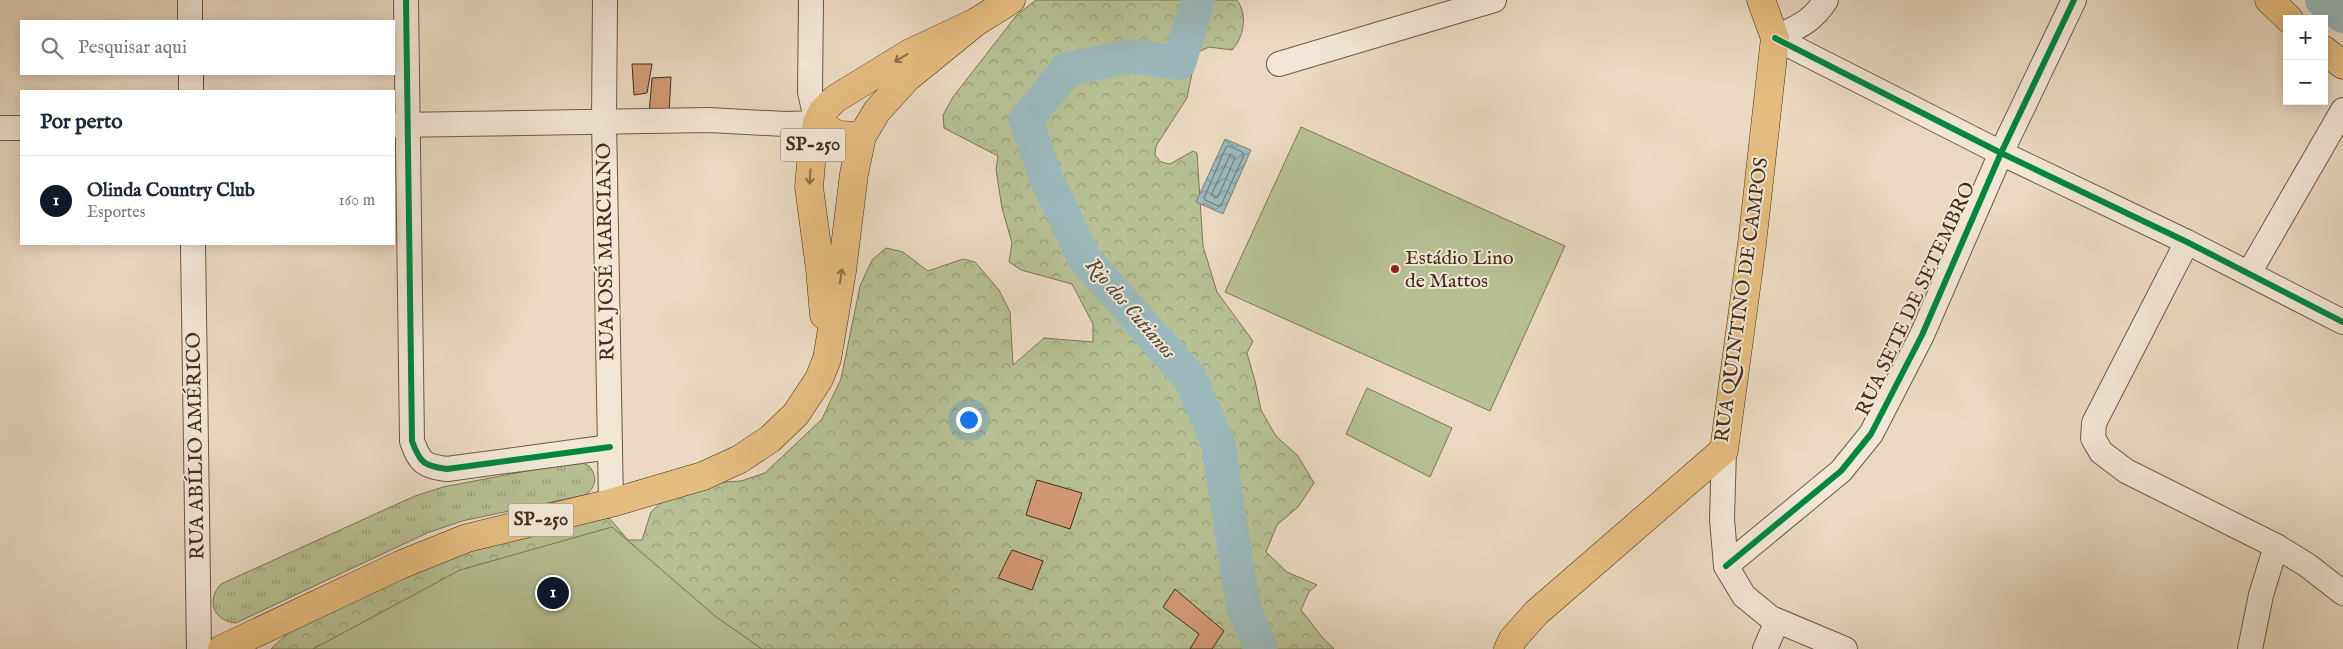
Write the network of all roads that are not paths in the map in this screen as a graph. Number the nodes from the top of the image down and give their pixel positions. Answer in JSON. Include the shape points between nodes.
{"nodes":[{"id":1,"x":190,"y":0,"type":"edge"},
{"id":2,"x":406,"y":0,"type":"edge"},
{"id":3,"x":606,"y":0,"type":"edge"},
{"id":4,"x":811,"y":0,"type":"edge"},
{"id":5,"x":1011,"y":0,"type":"edge"},
{"id":6,"x":1494,"y":0,"type":"edge"},
{"id":7,"x":1761,"y":0,"type":"edge"},
{"id":8,"x":1826,"y":0,"type":"edge"},
{"id":9,"x":2074,"y":0,"type":"edge"},
{"id":10,"x":2269,"y":0,"type":"edge"},
{"id":11,"x":2285,"y":15,"type":"edge"},
{"id":12,"x":190,"y":20,"type":"edge"},
{"id":13,"x":976,"y":22,"type":"junction"},
{"id":14,"x":1775,"y":38,"type":"junction"},
{"id":15,"x":2328,"y":53,"type":"edge"},
{"id":16,"x":811,"y":57,"type":"junction"},
{"id":17,"x":1279,"y":64,"type":"dead end"},
{"id":18,"x":2343,"y":65,"type":"edge"},
{"id":19,"x":191,"y":75,"type":"edge"},
{"id":20,"x":191,"y":90,"type":"edge"},
{"id":21,"x":835,"y":99,"type":"junction"},
{"id":22,"x":2343,"y":110,"type":"edge"},
{"id":23,"x":604,"y":120,"type":"junction"},
{"id":24,"x":817,"y":122,"type":"junction"},
{"id":25,"x":400,"y":125,"type":"edge"},
{"id":26,"x":0,"y":128,"type":"edge"},
{"id":27,"x":20,"y":128,"type":"edge"},
{"id":28,"x":865,"y":130,"type":"junction"},
{"id":29,"x":2001,"y":153,"type":"junction"},
{"id":30,"x":2187,"y":242,"type":"junction"},
{"id":31,"x":193,"y":245,"type":"edge"},
{"id":32,"x":2249,"y":273,"type":"junction"},
{"id":33,"x":2343,"y":322,"type":"edge"},
{"id":34,"x":827,"y":359,"type":"junction"},
{"id":35,"x":610,"y":447,"type":"junction"},
{"id":36,"x":1724,"y":450,"type":"junction"},
{"id":37,"x":611,"y":503,"type":"junction"},
{"id":38,"x":2276,"y":546,"type":"junction"},
{"id":39,"x":1726,"y":566,"type":"junction"},
{"id":40,"x":2343,"y":592,"type":"edge"},
{"id":41,"x":1778,"y":621,"type":"junction"},
{"id":42,"x":199,"y":649,"type":"edge"},
{"id":43,"x":222,"y":649,"type":"edge"},
{"id":44,"x":1508,"y":649,"type":"edge"},
{"id":45,"x":1764,"y":649,"type":"edge"},
{"id":46,"x":1845,"y":649,"type":"edge"},
{"id":47,"x":2250,"y":649,"type":"edge"}],
"edges":[{"from":1,"to":12,"type":"street"},
{"from":2,"to":25,"type":"street"},
{"from":3,"to":23,"type":"street","name":"RUA JOSÉ MARCIANO"},
{"from":4,"to":16,"type":"street"},
{"from":5,"to":13,"type":"main road","number":"SP-250"},
{"from":6,"to":17,"type":"street"},
{"from":7,"to":14,"type":"main road"},
{"from":8,"to":14,"type":"street","via":[[1817,14],[1802,26]]},
{"from":9,"to":29,"type":"street","name":"RUA SETE DE SETEMBRO"},
{"from":10,"to":11,"type":"main road"},
{"from":13,"to":21,"type":"main road","number":"SP-250","one_way":true,"via":[[910,53]]},
{"from":13,"to":28,"type":"main road","number":"SP-250","via":[[907,78]]},
{"from":14,"to":29,"type":"street"},
{"from":14,"to":36,"type":"main road","name":"RUA QUINTINO DE CAMPOS"},
{"from":15,"to":18,"type":"main road"},
{"from":16,"to":21,"type":"street"},
{"from":16,"to":24,"type":"street","via":[[810,92]]},
{"from":19,"to":20,"type":"street"},
{"from":21,"to":24,"type":"main road","number":"SP-250"},
{"from":21,"to":28,"type":"main road","via":[[857,106],[863,113]]},
{"from":22,"to":32,"type":"street"},
{"from":23,"to":24,"type":"street"},
{"from":23,"to":25,"type":"street"},
{"from":23,"to":35,"type":"street","name":"RUA JOSÉ MARCIANO"},
{"from":24,"to":28,"type":"main road","via":[[838,135]]},
{"from":24,"to":34,"type":"main road","number":"SP-250","one_way":true,"via":[[809,187]]},
{"from":25,"to":35,"type":"street","via":[[412,441],[418,457],[429,467],[447,469]]},
{"from":26,"to":27,"type":"street"},
{"from":34,"to":28,"type":"main road","number":"SP-250","one_way":true,"via":[[854,174]]},
{"from":29,"to":30,"type":"street"},
{"from":29,"to":39,"type":"street","name":"RUA SETE DE SETEMBRO","via":[[1922,335],[1871,434],[1841,471]]},
{"from":30,"to":32,"type":"street"},
{"from":30,"to":38,"type":"street","via":[[2094,423],[2093,438],[2101,452],[2126,471]]},
{"from":31,"to":42,"type":"street","name":"RUA ABÍLIO AMÉRICO"},
{"from":32,"to":33,"type":"street"},
{"from":34,"to":37,"type":"main road","number":"SP-250","via":[[819,379],[796,414],[770,439],[740,459],[703,476]]},
{"from":35,"to":37,"type":"street","name":"RUA JOSÉ MARCIANO"},
{"from":36,"to":39,"type":"street","via":[[1722,519]]},
{"from":36,"to":44,"type":"main road","name":"RUA QUINTINO DE CAMPOS","via":[[1536,613]]},
{"from":37,"to":43,"type":"main road","number":"SP-250","via":[[467,538],[400,565]]},
{"from":38,"to":40,"type":"street"},
{"from":38,"to":47,"type":"street","via":[[2261,595]]},
{"from":39,"to":41,"type":"street","via":[[1744,596]]},
{"from":41,"to":45,"type":"street"},
{"from":41,"to":46,"type":"street"}]}
